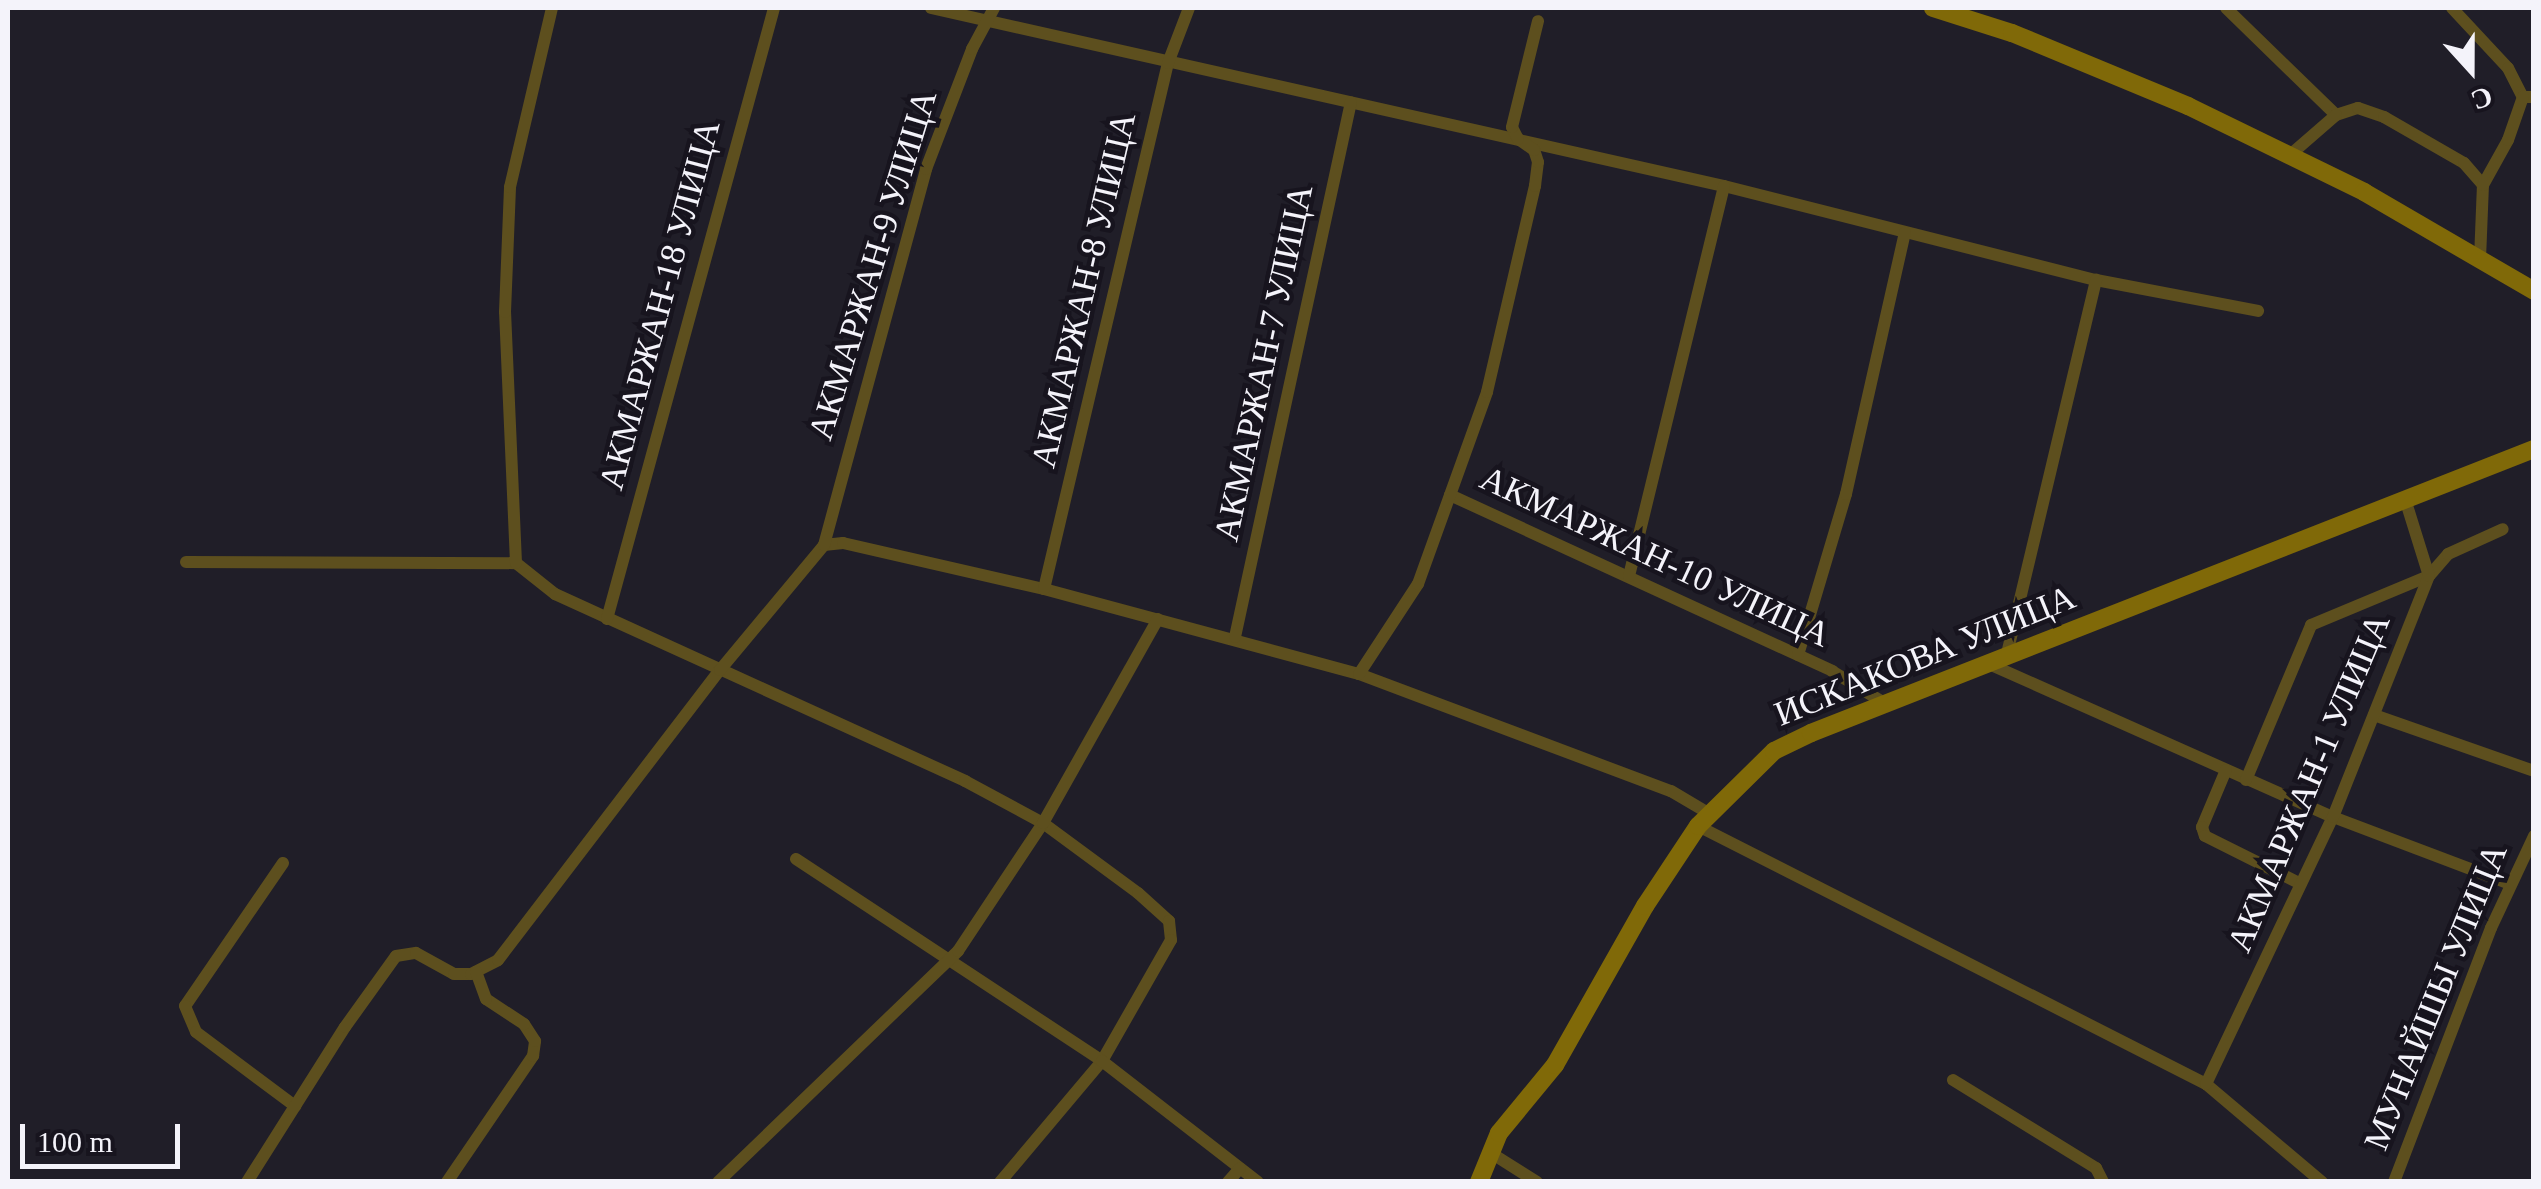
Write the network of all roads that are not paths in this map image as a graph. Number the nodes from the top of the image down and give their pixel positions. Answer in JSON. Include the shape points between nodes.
{"nodes":[{"id":1,"x":552,"y":8,"type":"edge"},
{"id":2,"x":774,"y":8,"type":"edge"},
{"id":3,"x":931,"y":8,"type":"edge"},
{"id":4,"x":1189,"y":8,"type":"edge"},
{"id":5,"x":1933,"y":8,"type":"edge"},
{"id":6,"x":2226,"y":8,"type":"edge"},
{"id":7,"x":2452,"y":8,"type":"edge"},
{"id":8,"x":992,"y":14,"type":"edge"},
{"id":9,"x":1973,"y":14,"type":"edge"},
{"id":10,"x":1538,"y":21,"type":"dead end"},
{"id":11,"x":1168,"y":63,"type":"junction"},
{"id":12,"x":2528,"y":97,"type":"edge"},
{"id":13,"x":1351,"y":102,"type":"junction"},
{"id":14,"x":2336,"y":115,"type":"junction"},
{"id":15,"x":1518,"y":139,"type":"junction"},
{"id":16,"x":2290,"y":156,"type":"junction"},
{"id":17,"x":2483,"y":185,"type":"junction"},
{"id":18,"x":1724,"y":186,"type":"junction"},
{"id":19,"x":1906,"y":233,"type":"junction"},
{"id":20,"x":2480,"y":259,"type":"junction"},
{"id":21,"x":2096,"y":280,"type":"junction"},
{"id":22,"x":2534,"y":291,"type":"edge"},
{"id":23,"x":2258,"y":311,"type":"dead end"},
{"id":24,"x":2534,"y":449,"type":"edge"},
{"id":25,"x":1450,"y":495,"type":"junction"},
{"id":26,"x":2405,"y":500,"type":"junction"},
{"id":27,"x":2503,"y":529,"type":"dead end"},
{"id":28,"x":824,"y":544,"type":"junction"},
{"id":29,"x":186,"y":562,"type":"dead end"},
{"id":30,"x":516,"y":563,"type":"junction"},
{"id":31,"x":1630,"y":576,"type":"junction"},
{"id":32,"x":2429,"y":576,"type":"junction"},
{"id":33,"x":1044,"y":589,"type":"junction"},
{"id":34,"x":1158,"y":618,"type":"junction"},
{"id":35,"x":607,"y":619,"type":"junction"},
{"id":36,"x":1236,"y":637,"type":"junction"},
{"id":37,"x":1798,"y":655,"type":"junction"},
{"id":38,"x":1998,"y":661,"type":"junction"},
{"id":39,"x":720,"y":670,"type":"junction"},
{"id":40,"x":1359,"y":674,"type":"junction"},
{"id":41,"x":1886,"y":704,"type":"junction"},
{"id":42,"x":2374,"y":715,"type":"junction"},
{"id":43,"x":2533,"y":768,"type":"edge"},
{"id":44,"x":2226,"y":770,"type":"junction"},
{"id":45,"x":2246,"y":780,"type":"junction"},
{"id":46,"x":2332,"y":818,"type":"junction"},
{"id":47,"x":1703,"y":819,"type":"junction"},
{"id":48,"x":1043,"y":823,"type":"junction"},
{"id":49,"x":2534,"y":836,"type":"edge"},
{"id":50,"x":796,"y":859,"type":"dead end"},
{"id":51,"x":283,"y":863,"type":"dead end"},
{"id":52,"x":2301,"y":884,"type":"junction"},
{"id":53,"x":2510,"y":884,"type":"junction"},
{"id":54,"x":948,"y":960,"type":"junction"},
{"id":55,"x":476,"y":972,"type":"junction"},
{"id":56,"x":1102,"y":1061,"type":"junction"},
{"id":57,"x":1953,"y":1080,"type":"dead end"},
{"id":58,"x":2206,"y":1084,"type":"junction"},
{"id":59,"x":294,"y":1106,"type":"junction"},
{"id":60,"x":1490,"y":1153,"type":"junction"},
{"id":61,"x":1240,"y":1168,"type":"junction"},
{"id":62,"x":247,"y":1182,"type":"edge"},
{"id":63,"x":447,"y":1182,"type":"edge"},
{"id":64,"x":718,"y":1182,"type":"edge"},
{"id":65,"x":1000,"y":1182,"type":"edge"},
{"id":66,"x":1228,"y":1182,"type":"edge"},
{"id":67,"x":1258,"y":1182,"type":"edge"},
{"id":68,"x":1479,"y":1182,"type":"edge"},
{"id":69,"x":1537,"y":1182,"type":"edge"},
{"id":70,"x":2103,"y":1182,"type":"edge"},
{"id":71,"x":2322,"y":1182,"type":"edge"},
{"id":72,"x":2394,"y":1182,"type":"edge"}],
"edges":[{"from":1,"to":30,"type":"street","via":[[510,187],[505,312]]},
{"from":2,"to":35,"type":"street","name":"АКМАРЖАН-18 УЛИЦА"},
{"from":3,"to":8,"type":"street"},
{"from":4,"to":11,"type":"street","name":"АКМАРЖАН-8 УЛИЦА"},
{"from":5,"to":9,"type":"street"},
{"from":6,"to":14,"type":"street"},
{"from":7,"to":12,"type":"street"},
{"from":8,"to":11,"type":"street"},
{"from":8,"to":28,"type":"street","name":"АКМАРЖАН-9 УЛИЦА","via":[[926,170]]},
{"from":9,"to":16,"type":"street"},
{"from":10,"to":15,"type":"street","via":[[1512,127]]},
{"from":11,"to":13,"type":"street"},
{"from":11,"to":33,"type":"street","name":"АКМАРЖАН-8 УЛИЦА"},
{"from":12,"to":17,"type":"street"},
{"from":13,"to":15,"type":"street"},
{"from":13,"to":36,"type":"street","name":"АКМАРЖАН-7 УЛИЦА"},
{"from":14,"to":16,"type":"street"},
{"from":14,"to":17,"type":"street","via":[[2358,108],[2384,116],[2464,163]]},
{"from":15,"to":18,"type":"street"},
{"from":15,"to":25,"type":"street","via":[[1534,150],[1534,186],[1487,392]]},
{"from":16,"to":20,"type":"street"},
{"from":17,"to":20,"type":"street"},
{"from":18,"to":19,"type":"street"},
{"from":18,"to":31,"type":"street"},
{"from":19,"to":21,"type":"street"},
{"from":19,"to":37,"type":"street","via":[[1846,494]]},
{"from":20,"to":22,"type":"street"},
{"from":21,"to":23,"type":"street"},
{"from":21,"to":38,"type":"street"},
{"from":24,"to":26,"type":"street","name":"ИСКАКОВА УЛИЦА"},
{"from":25,"to":31,"type":"street","name":"АКМАРЖАН-10 УЛИЦА"},
{"from":25,"to":40,"type":"street","via":[[1418,584]]},
{"from":26,"to":32,"type":"street"},
{"from":26,"to":38,"type":"street","name":"ИСКАКОВА УЛИЦА"},
{"from":27,"to":32,"type":"street","via":[[2448,554]]},
{"from":28,"to":33,"type":"street"},
{"from":28,"to":39,"type":"street"},
{"from":29,"to":30,"type":"street"},
{"from":30,"to":35,"type":"street","via":[[555,594]]},
{"from":31,"to":37,"type":"street","name":"АКМАРЖАН-10 УЛИЦА"},
{"from":32,"to":42,"type":"street","name":"АКМАРЖАН-1 УЛИЦА"},
{"from":32,"to":45,"type":"street","via":[[2311,625]]},
{"from":33,"to":34,"type":"street"},
{"from":34,"to":36,"type":"street"},
{"from":34,"to":48,"type":"street"},
{"from":35,"to":39,"type":"street"},
{"from":36,"to":40,"type":"street"},
{"from":37,"to":41,"type":"street","name":"АКМАРЖАН-10 УЛИЦА"},
{"from":38,"to":41,"type":"street","name":"ИСКАКОВА УЛИЦА"},
{"from":38,"to":44,"type":"street"},
{"from":39,"to":48,"type":"street"},
{"from":39,"to":55,"type":"street","via":[[498,960]]},
{"from":40,"to":47,"type":"street","via":[[1671,791]]},
{"from":41,"to":47,"type":"street","name":"ИСКАКОВА УЛИЦА","via":[[1774,752]]},
{"from":42,"to":43,"type":"street"},
{"from":42,"to":46,"type":"street","name":"АКМАРЖАН-1 УЛИЦА"},
{"from":44,"to":45,"type":"street"},
{"from":44,"to":52,"type":"street","via":[[2202,826],[2205,836]]},
{"from":45,"to":46,"type":"street"},
{"from":46,"to":52,"type":"street","name":"АКМАРЖАН-1 УЛИЦА"},
{"from":46,"to":53,"type":"street"},
{"from":47,"to":58,"type":"street"},
{"from":47,"to":60,"type":"street","name":"ИСКАКОВА УЛИЦА","via":[[1555,1065]]},
{"from":48,"to":54,"type":"street"},
{"from":48,"to":56,"type":"street","via":[[1138,893],[1172,927],[1171,940]]},
{"from":49,"to":53,"type":"street","name":"МУНАЙШЫ УЛИЦА"},
{"from":50,"to":54,"type":"street"},
{"from":51,"to":59,"type":"street","via":[[186,1006],[196,1032]]},
{"from":52,"to":58,"type":"street","name":"АКМАРЖАН-1 УЛИЦА"},
{"from":53,"to":72,"type":"street","name":"МУНАЙШЫ УЛИЦА"},
{"from":54,"to":56,"type":"street"},
{"from":54,"to":64,"type":"street"},
{"from":55,"to":59,"type":"street","via":[[454,974],[416,953],[396,956]]},
{"from":55,"to":63,"type":"street","via":[[486,999],[524,1024],[535,1040],[533,1056]]},
{"from":56,"to":61,"type":"street"},
{"from":56,"to":65,"type":"street"},
{"from":57,"to":70,"type":"street","via":[[2096,1168]]},
{"from":58,"to":71,"type":"street"},
{"from":59,"to":62,"type":"street"},
{"from":60,"to":68,"type":"street","name":"ИСКАКОВА УЛИЦА"},
{"from":60,"to":69,"type":"street"},
{"from":61,"to":66,"type":"street"},
{"from":61,"to":67,"type":"street"}]}
